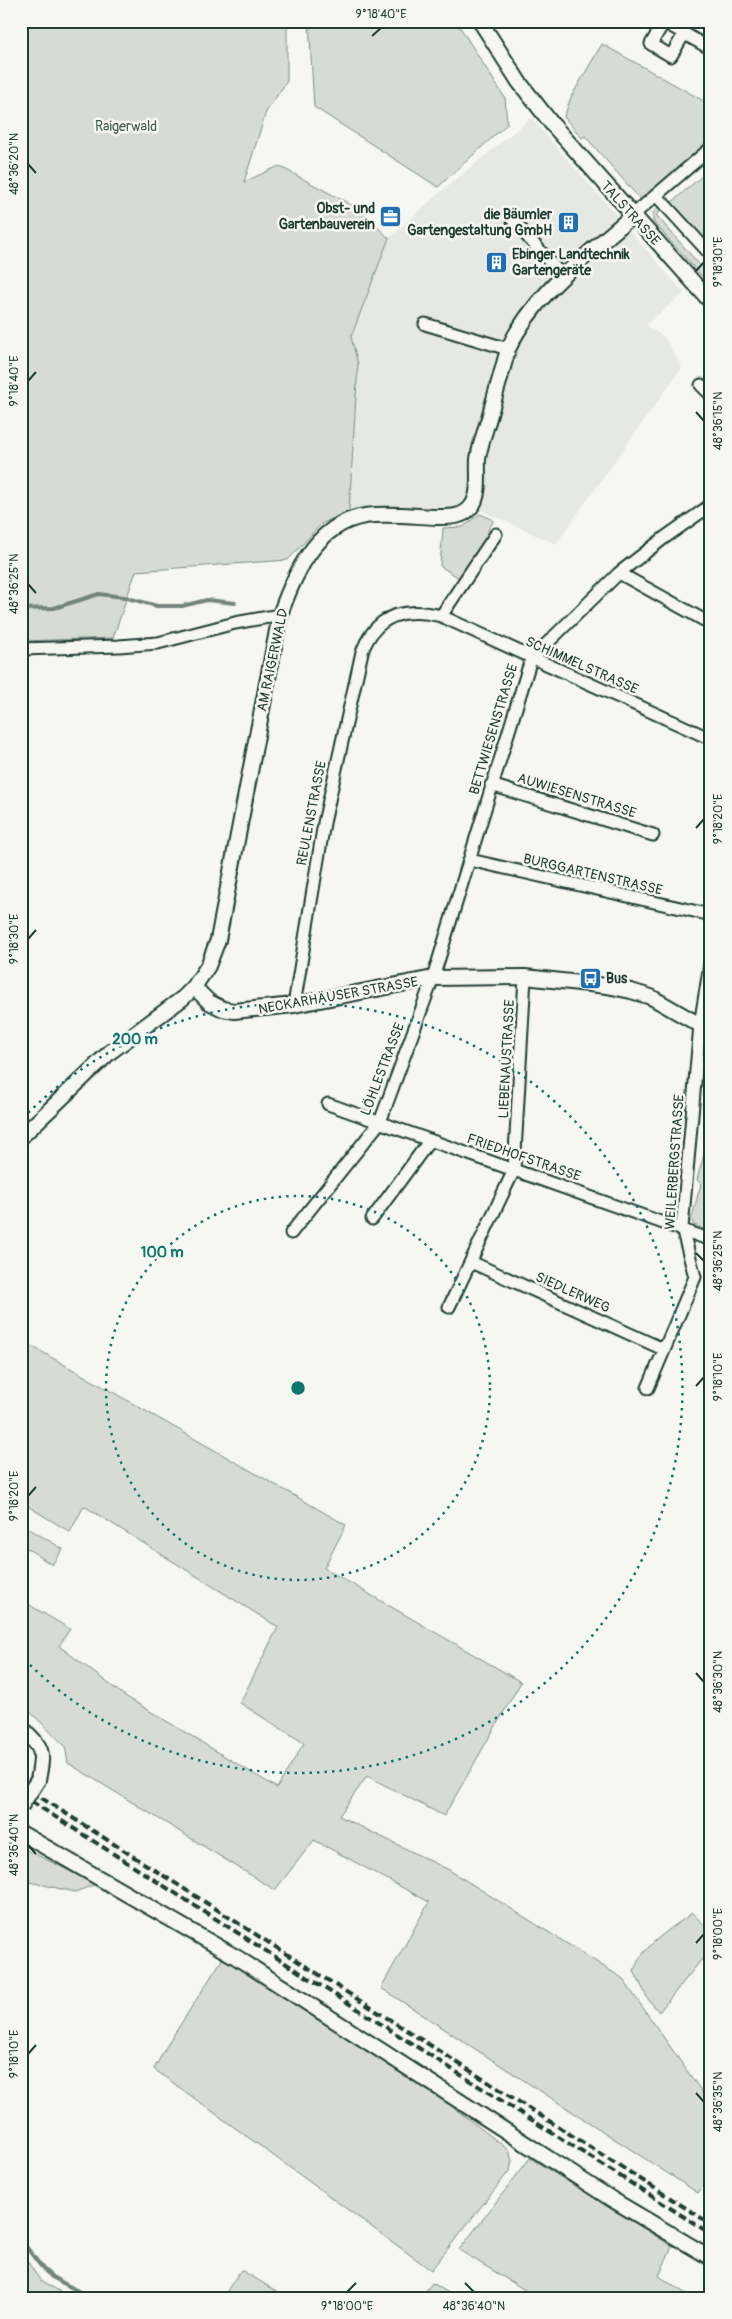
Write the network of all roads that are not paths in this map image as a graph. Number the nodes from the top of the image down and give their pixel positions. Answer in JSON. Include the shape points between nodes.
{"nodes":[{"id":1,"x":480,"y":21,"type":"edge"},
{"id":2,"x":684,"y":34,"type":"dead end"},
{"id":3,"x":711,"y":49,"type":"edge"},
{"id":4,"x":711,"y":148,"type":"edge"},
{"id":5,"x":656,"y":195,"type":"junction"},
{"id":6,"x":633,"y":216,"type":"junction"},
{"id":7,"x":512,"y":219,"type":"dead end"},
{"id":8,"x":711,"y":254,"type":"edge"},
{"id":9,"x":563,"y":276,"type":"junction"},
{"id":10,"x":711,"y":302,"type":"edge"},
{"id":11,"x":425,"y":324,"type":"dead end"},
{"id":12,"x":508,"y":349,"type":"junction"},
{"id":13,"x":701,"y":385,"type":"dead end"},
{"id":14,"x":711,"y":395,"type":"edge"},
{"id":15,"x":711,"y":505,"type":"edge"},
{"id":16,"x":496,"y":534,"type":"dead end"},
{"id":17,"x":619,"y":574,"type":"junction"},
{"id":18,"x":280,"y":615,"type":"junction"},
{"id":19,"x":441,"y":616,"type":"junction"},
{"id":20,"x":711,"y":624,"type":"edge"},
{"id":21,"x":373,"y":631,"type":"joint"},
{"id":22,"x":21,"y":649,"type":"edge"},
{"id":23,"x":531,"y":659,"type":"junction"},
{"id":24,"x":711,"y":739,"type":"edge"},
{"id":25,"x":491,"y":785,"type":"junction"},
{"id":26,"x":653,"y":835,"type":"dead end"},
{"id":27,"x":470,"y":860,"type":"junction"},
{"id":28,"x":711,"y":915,"type":"edge"},
{"id":29,"x":711,"y":958,"type":"edge"},
{"id":30,"x":525,"y":977,"type":"junction"},
{"id":31,"x":433,"y":978,"type":"junction"},
{"id":32,"x":194,"y":987,"type":"junction"},
{"id":33,"x":294,"y":1005,"type":"junction"},
{"id":34,"x":705,"y":1027,"type":"edge"},
{"id":35,"x":328,"y":1104,"type":"dead end"},
{"id":36,"x":380,"y":1122,"type":"junction"},
{"id":37,"x":21,"y":1137,"type":"edge"},
{"id":38,"x":430,"y":1140,"type":"junction"},
{"id":39,"x":514,"y":1170,"type":"junction"},
{"id":40,"x":372,"y":1219,"type":"dead end"},
{"id":41,"x":682,"y":1228,"type":"junction"},
{"id":42,"x":291,"y":1233,"type":"dead end"},
{"id":43,"x":711,"y":1240,"type":"edge"},
{"id":44,"x":471,"y":1262,"type":"junction"},
{"id":45,"x":449,"y":1307,"type":"dead end"},
{"id":46,"x":663,"y":1349,"type":"junction"},
{"id":47,"x":648,"y":1388,"type":"dead end"},
{"id":48,"x":21,"y":1727,"type":"edge"},
{"id":49,"x":21,"y":1806,"type":"edge"},
{"id":50,"x":21,"y":1833,"type":"edge"},
{"id":51,"x":711,"y":2258,"type":"edge"}],
"edges":[{"from":1,"to":6,"type":"street","name":"TALSTRASSE","via":[[519,82]]},
{"from":2,"to":3,"type":"street"},
{"from":4,"to":5,"type":"street"},
{"from":5,"to":6,"type":"street"},
{"from":5,"to":8,"type":"street"},
{"from":6,"to":9,"type":"street","name":"AM RAIGERWALD"},
{"from":6,"to":10,"type":"street","name":"TALSTRASSE"},
{"from":7,"to":9,"type":"street"},
{"from":9,"to":12,"type":"street","name":"AM RAIGERWALD","via":[[533,307]]},
{"from":11,"to":12,"type":"street"},
{"from":12,"to":18,"type":"street","name":"AM RAIGERWALD","via":[[482,440],[476,499],[472,507],[461,516],[375,514],[353,518],[335,527],[300,565]]},
{"from":13,"to":14,"type":"street"},
{"from":15,"to":17,"type":"street","name":"BETTWIESENSTRASSE"},
{"from":16,"to":19,"type":"street"},
{"from":17,"to":20,"type":"street"},
{"from":17,"to":23,"type":"street","name":"BETTWIESENSTRASSE"},
{"from":18,"to":22,"type":"street","via":[[158,643]]},
{"from":18,"to":32,"type":"street","name":"AM RAIGERWALD","via":[[218,940],[208,966]]},
{"from":19,"to":21,"type":"street","name":"SCHIMMELSTRASSE","via":[[412,611],[386,620]]},
{"from":19,"to":23,"type":"street","name":"SCHIMMELSTRASSE"},
{"from":21,"to":33,"type":"street","name":"REULENSTRASSE","via":[[362,652],[324,823]]},
{"from":23,"to":24,"type":"street","name":"SCHIMMELSTRASSE"},
{"from":23,"to":25,"type":"street","name":"BETTWIESENSTRASSE"},
{"from":25,"to":26,"type":"street","name":"AUWIESENSTRASSE"},
{"from":25,"to":27,"type":"street","name":"BETTWIESENSTRASSE"},
{"from":27,"to":28,"type":"street","name":"BURGGARTENSTRASSE"},
{"from":27,"to":31,"type":"street","name":"BETTWIESENSTRASSE"},
{"from":29,"to":34,"type":"street","name":"WEILERBERGSTRASSE"},
{"from":30,"to":31,"type":"street","name":"NECKARHÄUSER STRASSE"},
{"from":30,"to":34,"type":"street","name":"NECKARHÄUSER STRASSE","via":[[631,991],[651,997]]},
{"from":30,"to":39,"type":"street","name":"LIEBENAUSTRASSE"},
{"from":31,"to":33,"type":"street","name":"NECKARHÄUSER STRASSE"},
{"from":31,"to":36,"type":"street","name":"LÖHLESTRASSE"},
{"from":32,"to":33,"type":"street","name":"NECKARHÄUSER STRASSE","via":[[209,1002],[234,1011]]},
{"from":32,"to":37,"type":"street","via":[[110,1052]]},
{"from":34,"to":41,"type":"street","name":"WEILERBERGSTRASSE"},
{"from":35,"to":36,"type":"street","name":"FRIEDHOFSTRASSE"},
{"from":36,"to":38,"type":"street","name":"FRIEDHOFSTRASSE"},
{"from":36,"to":42,"type":"street","name":"LÖHLESTRASSE"},
{"from":38,"to":39,"type":"street","name":"FRIEDHOFSTRASSE"},
{"from":38,"to":40,"type":"street"},
{"from":39,"to":41,"type":"street","name":"FRIEDHOFSTRASSE"},
{"from":39,"to":44,"type":"street","name":"LIEBENAUSTRASSE"},
{"from":41,"to":43,"type":"street","name":"FRIEDHOFSTRASSE"},
{"from":41,"to":46,"type":"street","name":"WEILERBERGSTRASSE","via":[[695,1277]]},
{"from":44,"to":45,"type":"street","name":"LIEBENAUSTRASSE"},
{"from":44,"to":46,"type":"street","name":"SIEDLERWEG"},
{"from":46,"to":47,"type":"street","name":"WEILERBERGSTRASSE"},
{"from":48,"to":49,"type":"street","bridge":true,"via":[[43,1754],[38,1780]]},
{"from":50,"to":51,"type":"street","via":[[236,1957],[613,2200]]}]}
